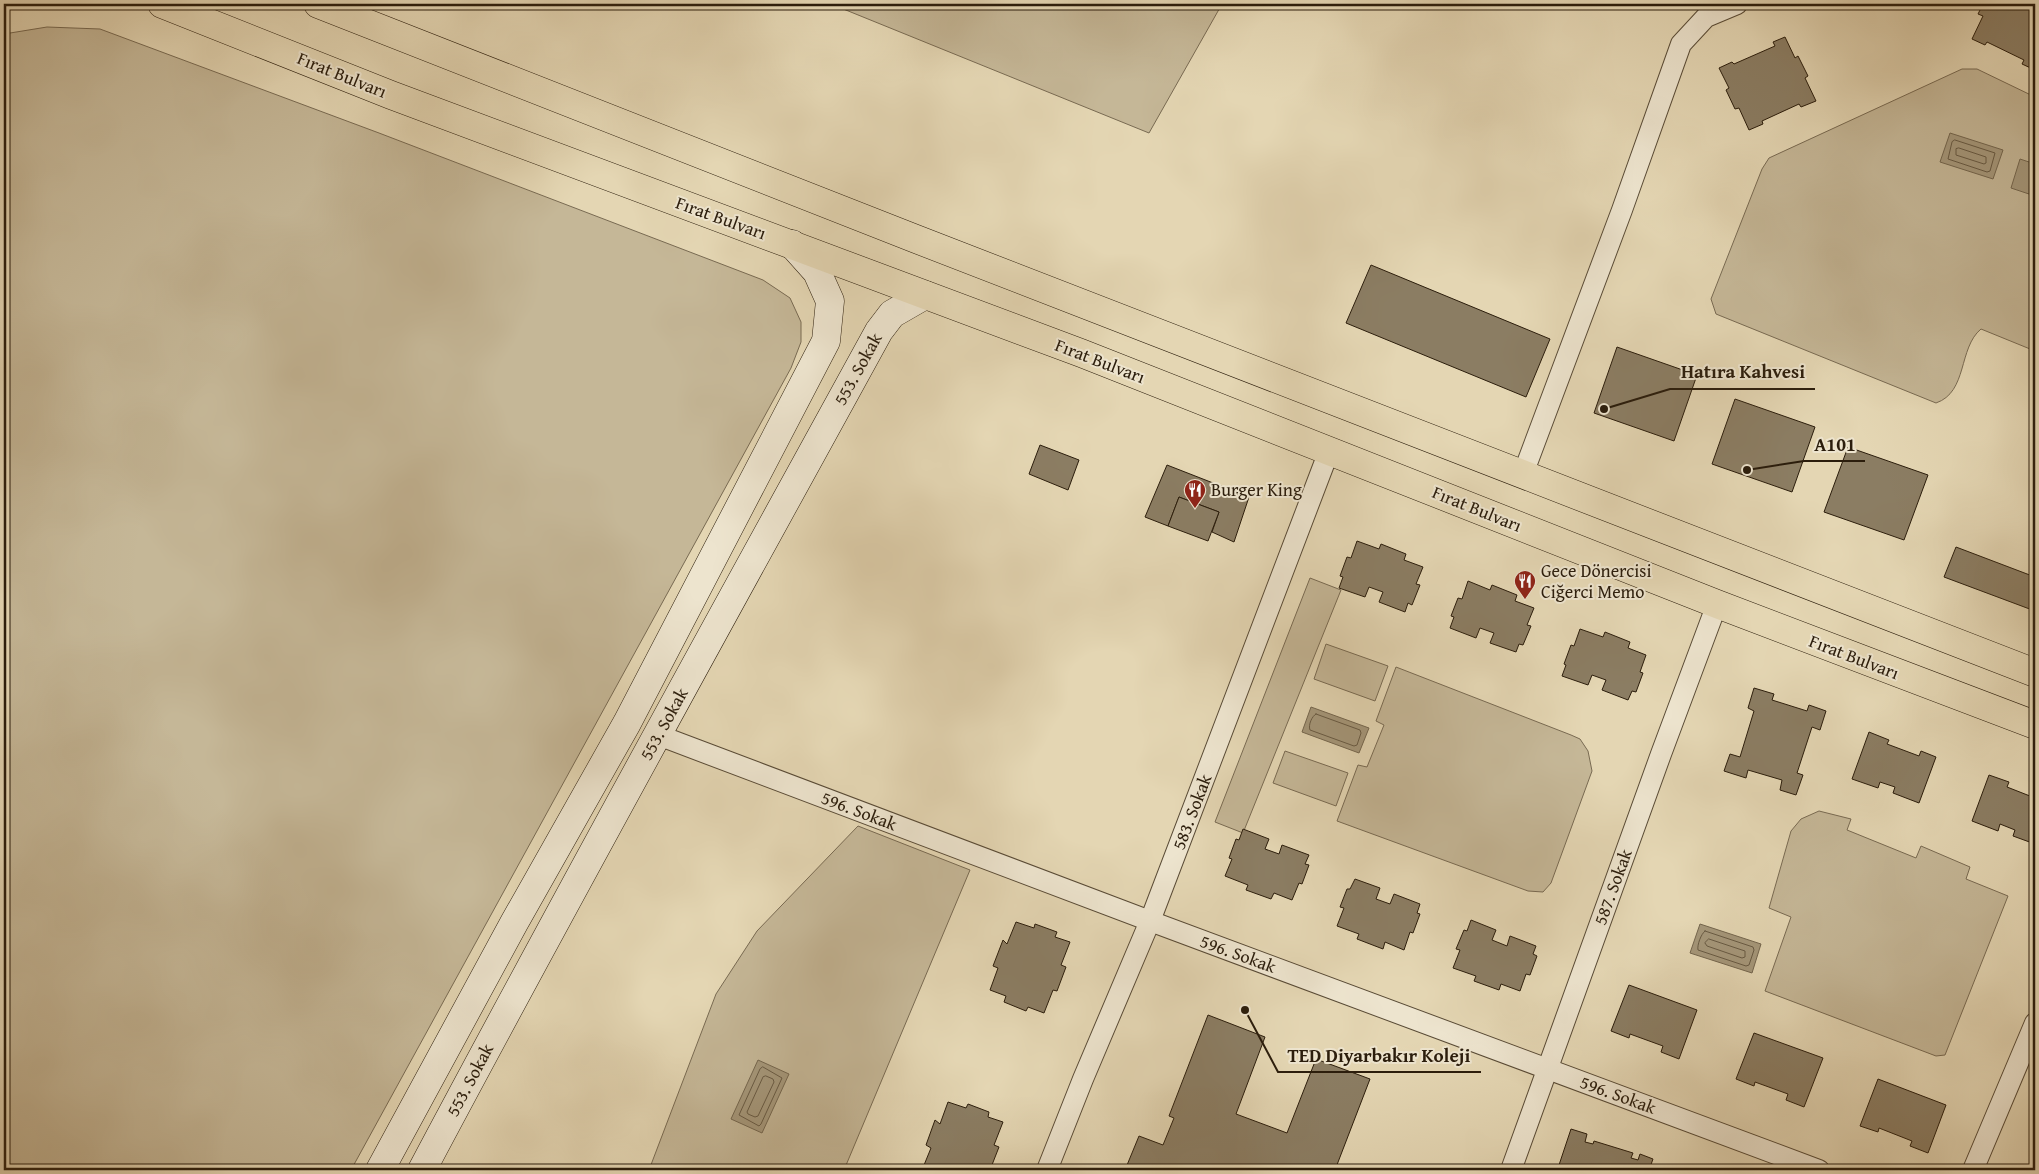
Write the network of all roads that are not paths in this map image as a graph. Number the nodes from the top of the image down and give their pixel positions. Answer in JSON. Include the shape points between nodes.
{"nodes":[{"id":1,"x":162,"y":4,"type":"edge"},
{"id":2,"x":318,"y":4,"type":"edge"},
{"id":3,"x":1737,"y":4,"type":"edge"},
{"id":4,"x":792,"y":244,"type":"junction"},
{"id":5,"x":924,"y":295,"type":"junction"},
{"id":6,"x":1330,"y":451,"type":"junction"},
{"id":7,"x":1523,"y":474,"type":"junction"},
{"id":8,"x":1717,"y":604,"type":"junction"},
{"id":9,"x":2035,"y":673,"type":"edge"},
{"id":10,"x":2035,"y":725,"type":"edge"},
{"id":11,"x":658,"y":735,"type":"junction"},
{"id":12,"x":1150,"y":921,"type":"junction"},
{"id":13,"x":2035,"y":1023,"type":"edge"},
{"id":14,"x":1549,"y":1069,"type":"junction"},
{"id":15,"x":380,"y":1170,"type":"edge"},
{"id":16,"x":422,"y":1170,"type":"edge"},
{"id":17,"x":1047,"y":1170,"type":"edge"},
{"id":18,"x":1511,"y":1170,"type":"edge"},
{"id":19,"x":1819,"y":1170,"type":"edge"},
{"id":20,"x":1973,"y":1170,"type":"edge"}],
"edges":[{"from":1,"to":4,"type":"main road","name":"Fırat Bulvarı","via":[[391,95]]},
{"from":2,"to":7,"type":"main road"},
{"from":3,"to":7,"type":"street","via":[[1706,17],[1681,44]]},
{"from":4,"to":5,"type":"main road","name":"Fırat Bulvarı"},
{"from":4,"to":15,"type":"main road","via":[[817,272],[830,301],[826,341],[627,723]]},
{"from":5,"to":6,"type":"main road","name":"Fırat Bulvarı"},
{"from":5,"to":11,"type":"main road","name":"553. Sokak","via":[[892,314],[879,331]]},
{"from":6,"to":8,"type":"main road","name":"Fırat Bulvarı"},
{"from":6,"to":12,"type":"street","name":"583. Sokak"},
{"from":7,"to":9,"type":"main road"},
{"from":8,"to":10,"type":"main road","name":"Fırat Bulvarı"},
{"from":8,"to":14,"type":"street","name":"587. Sokak"},
{"from":11,"to":12,"type":"street","name":"596. Sokak"},
{"from":11,"to":16,"type":"main road","name":"553. Sokak"},
{"from":12,"to":14,"type":"street","name":"596. Sokak"},
{"from":12,"to":17,"type":"street","name":"583. Sokak"},
{"from":13,"to":20,"type":"street"},
{"from":14,"to":18,"type":"street","name":"587. Sokak"},
{"from":14,"to":19,"type":"street","name":"596. Sokak"}]}
